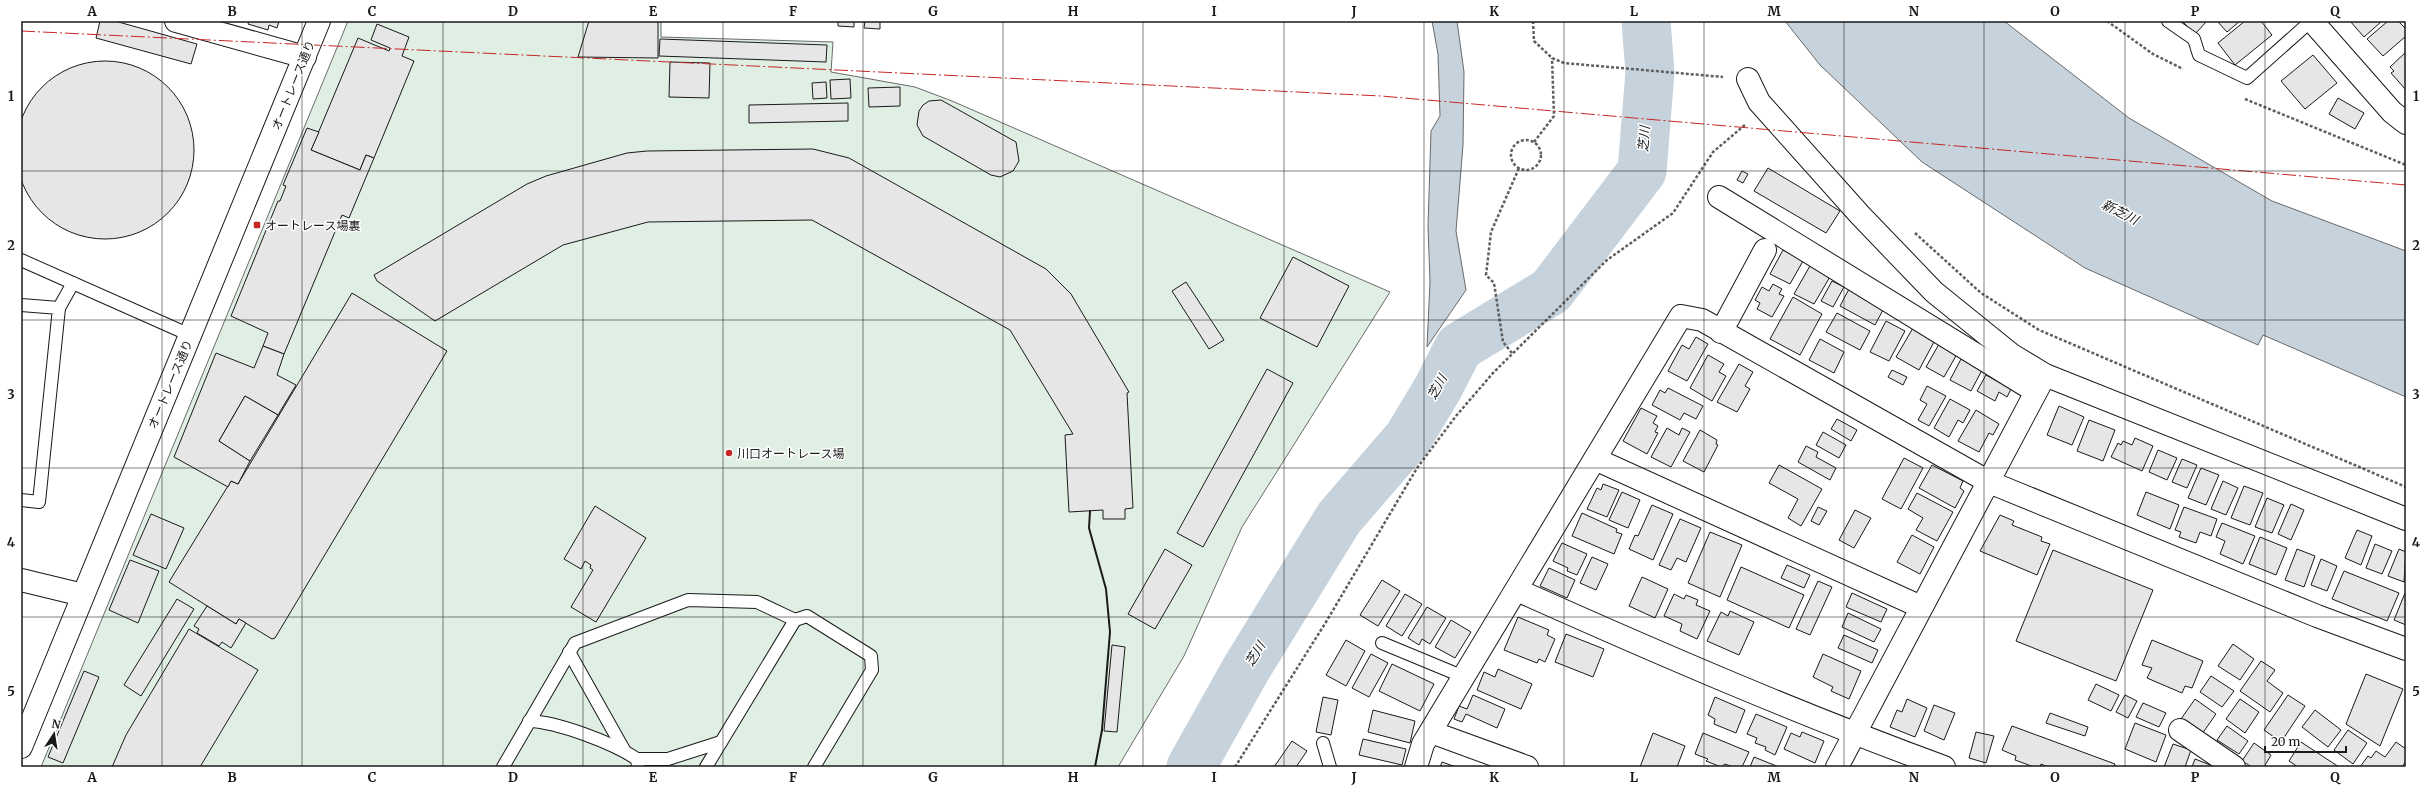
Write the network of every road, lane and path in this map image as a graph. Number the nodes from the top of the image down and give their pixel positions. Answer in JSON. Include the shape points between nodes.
{"nodes":[{"id":1,"x":176,"y":21,"type":"edge"},
{"id":2,"x":319,"y":21,"type":"edge"},
{"id":3,"x":1533,"y":21,"type":"edge"},
{"id":4,"x":2168,"y":21,"type":"edge"},
{"id":5,"x":2312,"y":21,"type":"edge"},
{"id":6,"x":304,"y":57,"type":"junction"},
{"id":7,"x":1552,"y":58,"type":"junction"},
{"id":8,"x":1748,"y":79,"type":"joint"},
{"id":9,"x":1764,"y":108,"type":"junction"},
{"id":10,"x":2406,"y":123,"type":"edge"},
{"id":11,"x":1534,"y":142,"type":"junction"},
{"id":12,"x":1519,"y":168,"type":"junction"},
{"id":13,"x":1719,"y":197,"type":"dead end"},
{"id":14,"x":1910,"y":229,"type":"dead end"},
{"id":15,"x":1765,"y":250,"type":"dead end"},
{"id":16,"x":21,"y":260,"type":"edge"},
{"id":17,"x":74,"y":283,"type":"junction"},
{"id":18,"x":21,"y":305,"type":"edge"},
{"id":19,"x":59,"y":308,"type":"junction"},
{"id":20,"x":1721,"y":332,"type":"junction"},
{"id":21,"x":190,"y":336,"type":"junction"},
{"id":22,"x":1512,"y":353,"type":"junction"},
{"id":23,"x":2040,"y":383,"type":"junction"},
{"id":24,"x":1595,"y":459,"type":"junction"},
{"id":25,"x":1989,"y":482,"type":"junction"},
{"id":26,"x":2406,"y":487,"type":"edge"},
{"id":27,"x":21,"y":500,"type":"edge"},
{"id":28,"x":2406,"y":519,"type":"edge"},
{"id":29,"x":21,"y":580,"type":"edge"},
{"id":30,"x":1517,"y":590,"type":"junction"},
{"id":31,"x":83,"y":595,"type":"junction"},
{"id":32,"x":1921,"y":607,"type":"junction"},
{"id":33,"x":795,"y":620,"type":"junction"},
{"id":34,"x":1382,"y":643,"type":"dead end"},
{"id":35,"x":2406,"y":649,"type":"edge"},
{"id":36,"x":569,"y":652,"type":"junction"},
{"id":37,"x":1464,"y":677,"type":"junction"},
{"id":38,"x":529,"y":721,"type":"junction"},
{"id":39,"x":2180,"y":730,"type":"dead end"},
{"id":40,"x":1431,"y":732,"type":"junction"},
{"id":41,"x":1854,"y":734,"type":"junction"},
{"id":42,"x":721,"y":742,"type":"junction"},
{"id":43,"x":1323,"y":743,"type":"dead end"},
{"id":44,"x":21,"y":747,"type":"edge"},
{"id":45,"x":624,"y":750,"type":"junction"},
{"id":46,"x":638,"y":763,"type":"edge"},
{"id":47,"x":503,"y":767,"type":"edge"},
{"id":48,"x":706,"y":767,"type":"edge"},
{"id":49,"x":814,"y":767,"type":"edge"},
{"id":50,"x":1235,"y":767,"type":"edge"},
{"id":51,"x":1330,"y":767,"type":"edge"},
{"id":52,"x":1416,"y":767,"type":"edge"},
{"id":53,"x":1527,"y":767,"type":"edge"},
{"id":54,"x":1837,"y":767,"type":"edge"},
{"id":55,"x":1944,"y":767,"type":"edge"},
{"id":56,"x":2234,"y":767,"type":"edge"}],
"edges":[{"from":1,"to":6,"type":"street"},
{"from":2,"to":6,"type":"street","name":"オートレース通り"},
{"from":3,"to":7,"type":"path","via":[[1534,41]]},
{"from":4,"to":5,"type":"lane","via":[[2194,39],[2199,55],[2247,78]]},
{"from":5,"to":10,"type":"street","via":[[2392,112]]},
{"from":6,"to":21,"type":"street","name":"オートレース通り"},
{"from":7,"to":8,"type":"path","via":[[1564,63]]},
{"from":7,"to":11,"type":"path","via":[[1554,116]]},
{"from":8,"to":9,"type":"street"},
{"from":9,"to":22,"type":"path","via":[[1713,152],[1673,213],[1607,260]]},
{"from":9,"to":23,"type":"street","via":[[1860,215],[1934,292],[2012,355]]},
{"from":11,"to":12,"type":"path","via":[[1540,150],[1538,164],[1530,170]]},
{"from":11,"to":12,"type":"path","via":[[1522,140],[1512,148],[1512,159]]},
{"from":12,"to":22,"type":"path","via":[[1491,232],[1486,275],[1494,283],[1503,342]]},
{"from":13,"to":23,"type":"street"},
{"from":14,"to":26,"type":"path","via":[[1981,293],[2039,330]]},
{"from":15,"to":20,"type":"street"},
{"from":16,"to":17,"type":"lane"},
{"from":17,"to":19,"type":"lane"},
{"from":17,"to":21,"type":"lane"},
{"from":18,"to":19,"type":"lane"},
{"from":19,"to":27,"type":"lane","via":[[39,502]]},
{"from":20,"to":24,"type":"street","via":[[1702,320],[1681,316]]},
{"from":20,"to":25,"type":"street"},
{"from":21,"to":31,"type":"street","name":"オートレース通り"},
{"from":22,"to":50,"type":"path","via":[[1456,416],[1417,468],[1326,622]]},
{"from":23,"to":25,"type":"street"},
{"from":23,"to":28,"type":"street"},
{"from":24,"to":30,"type":"street"},
{"from":24,"to":32,"type":"street"},
{"from":25,"to":32,"type":"street"},
{"from":25,"to":35,"type":"street","via":[[2317,616]]},
{"from":29,"to":31,"type":"street"},
{"from":30,"to":37,"type":"street"},
{"from":30,"to":41,"type":"street","via":[[1705,674]]},
{"from":31,"to":44,"type":"street","name":"オートレース通り"},
{"from":32,"to":41,"type":"street"},
{"from":33,"to":36,"type":"lane","via":[[757,602],[688,600],[575,643]]},
{"from":33,"to":42,"type":"lane"},
{"from":33,"to":49,"type":"lane","via":[[807,616],[871,656],[872,670]]},
{"from":34,"to":37,"type":"lane"},
{"from":36,"to":38,"type":"lane"},
{"from":36,"to":45,"type":"lane"},
{"from":37,"to":40,"type":"street"},
{"from":38,"to":45,"type":"lane","via":[[544,722]]},
{"from":38,"to":47,"type":"lane"},
{"from":39,"to":56,"type":"street"},
{"from":40,"to":52,"type":"street","via":[[1423,744]]},
{"from":40,"to":53,"type":"street"},
{"from":41,"to":54,"type":"street"},
{"from":41,"to":55,"type":"street"},
{"from":42,"to":46,"type":"lane","via":[[668,759]]},
{"from":42,"to":48,"type":"lane"},
{"from":43,"to":51,"type":"lane"},
{"from":45,"to":46,"type":"lane"}]}
